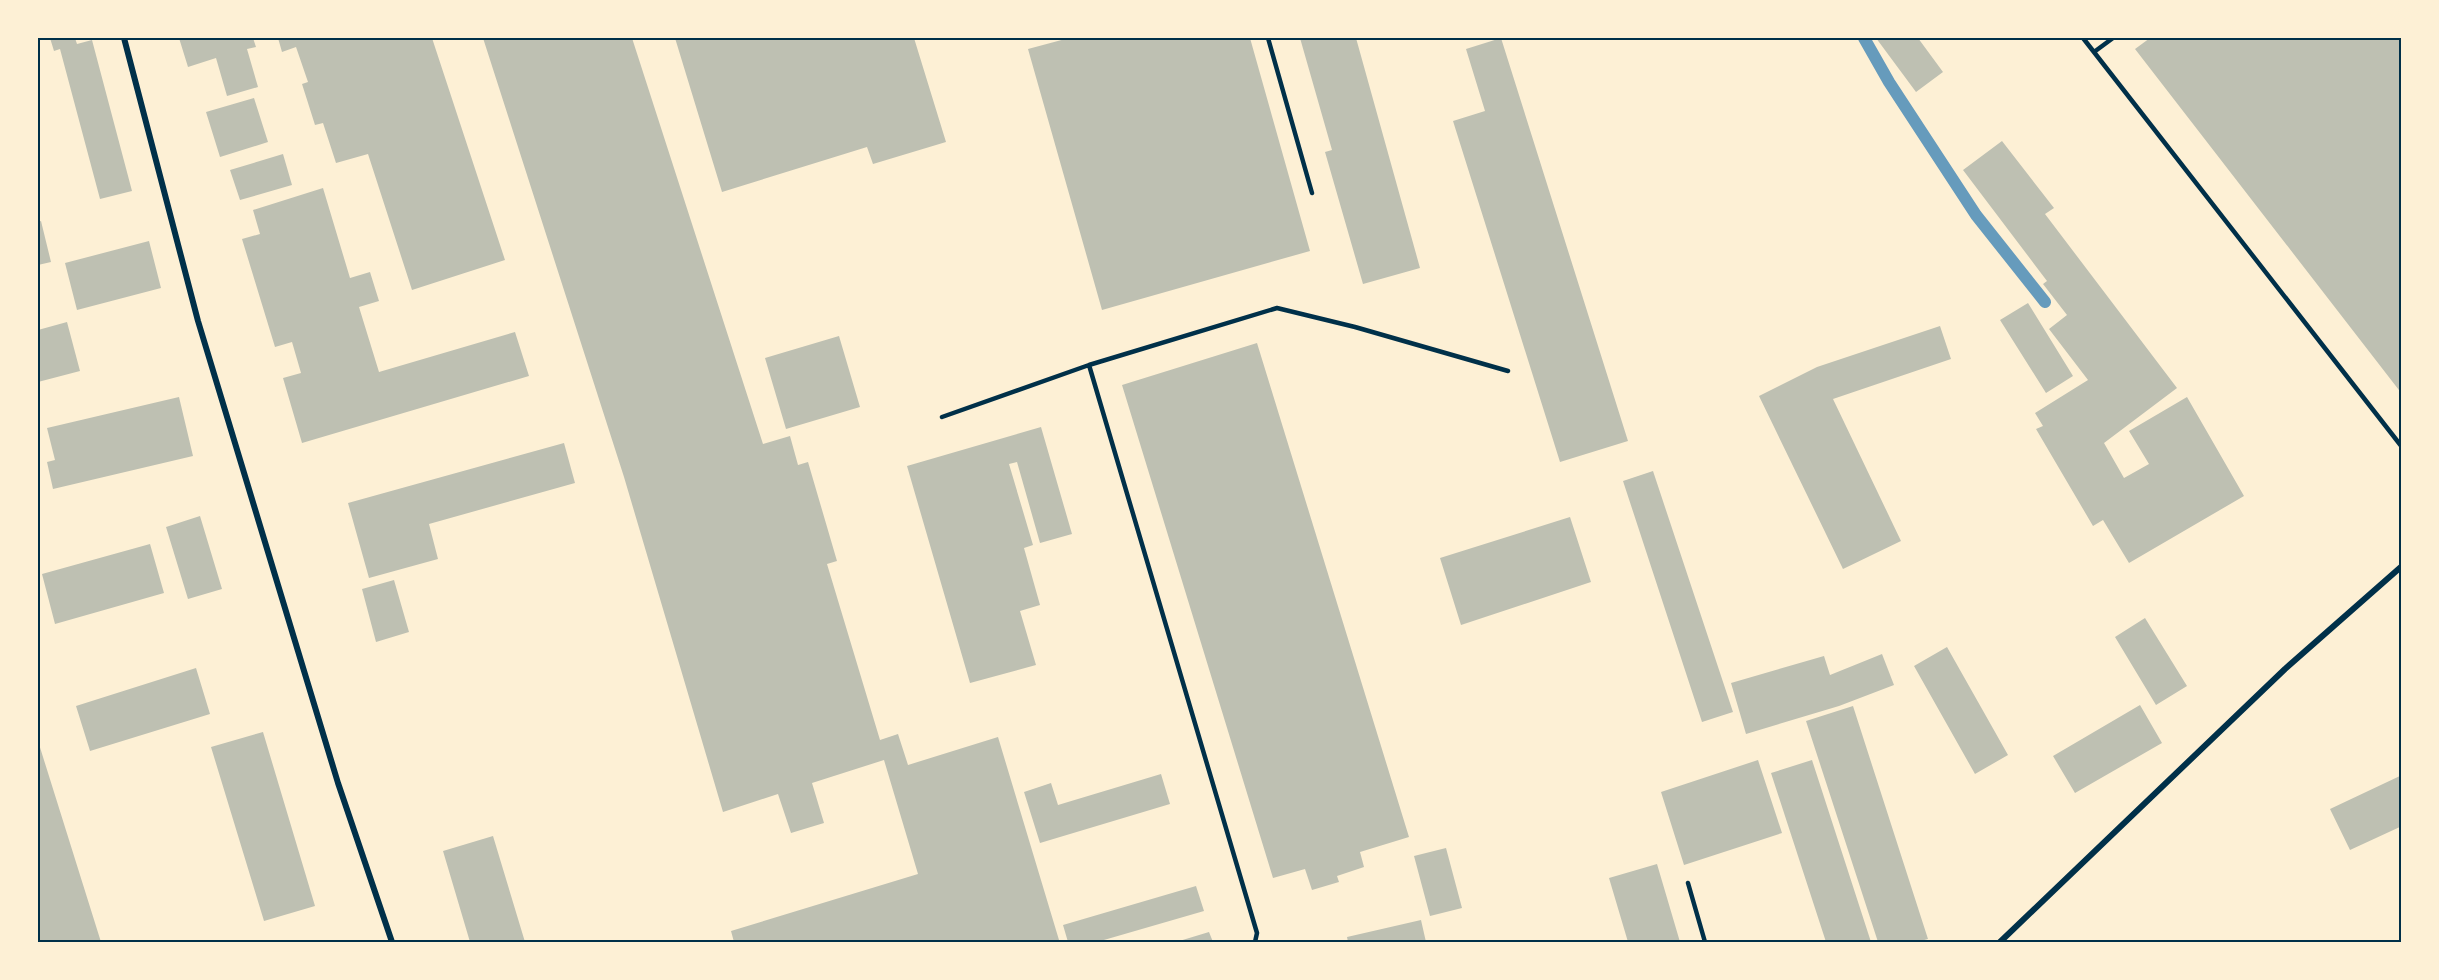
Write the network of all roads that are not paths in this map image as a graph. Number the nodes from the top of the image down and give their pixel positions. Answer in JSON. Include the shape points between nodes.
{"nodes":[{"id":1,"x":124,"y":38,"type":"edge"},
{"id":2,"x":1268,"y":38,"type":"edge"},
{"id":3,"x":2083,"y":38,"type":"edge"},
{"id":4,"x":2114,"y":38,"type":"edge"},
{"id":5,"x":2094,"y":52,"type":"junction"},
{"id":6,"x":1312,"y":193,"type":"dead end"},
{"id":7,"x":1089,"y":365,"type":"junction"},
{"id":8,"x":1508,"y":371,"type":"dead end"},
{"id":9,"x":942,"y":417,"type":"dead end"},
{"id":10,"x":2402,"y":447,"type":"edge"},
{"id":11,"x":2402,"y":566,"type":"edge"},
{"id":12,"x":1688,"y":884,"type":"dead end"},
{"id":13,"x":392,"y":942,"type":"edge"},
{"id":14,"x":1255,"y":942,"type":"edge"},
{"id":15,"x":1704,"y":942,"type":"edge"},
{"id":16,"x":2000,"y":942,"type":"edge"}],
"edges":[{"from":1,"to":13,"type":"street","via":[[198,321],[338,783]]},
{"from":2,"to":6,"type":"lane"},
{"from":3,"to":5,"type":"lane"},
{"from":4,"to":5,"type":"lane"},
{"from":5,"to":10,"type":"lane"},
{"from":7,"to":8,"type":"lane","via":[[1277,308]]},
{"from":7,"to":9,"type":"lane"},
{"from":7,"to":14,"type":"lane","via":[[1257,933]]},
{"from":11,"to":16,"type":"street","via":[[2285,669]]},
{"from":12,"to":15,"type":"lane"}]}
